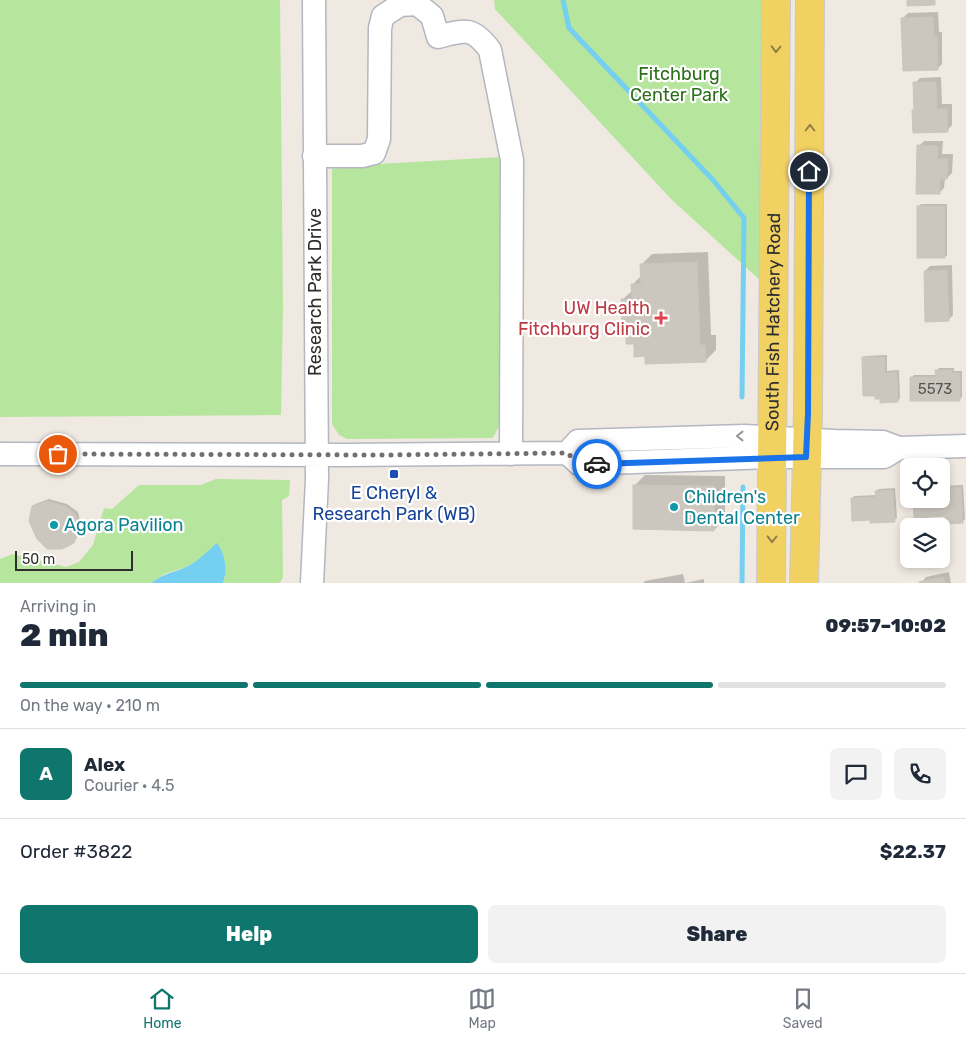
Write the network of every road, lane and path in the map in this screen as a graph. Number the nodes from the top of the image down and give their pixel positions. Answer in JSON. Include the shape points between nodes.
{"nodes":[{"id":1,"x":314,"y":0,"type":"edge"},
{"id":2,"x":776,"y":0,"type":"edge"},
{"id":3,"x":810,"y":0,"type":"edge"},
{"id":4,"x":314,"y":156,"type":"junction"},
{"id":5,"x":966,"y":446,"type":"edge"},
{"id":6,"x":772,"y":447,"type":"junction"},
{"id":7,"x":806,"y":448,"type":"junction"},
{"id":8,"x":0,"y":454,"type":"edge"},
{"id":9,"x":511,"y":454,"type":"junction"},
{"id":10,"x":317,"y":455,"type":"junction"},
{"id":11,"x":312,"y":583,"type":"edge"},
{"id":12,"x":771,"y":583,"type":"edge"},
{"id":13,"x":804,"y":583,"type":"edge"}],
"edges":[{"from":1,"to":4,"type":"street","name":"Research Park Drive"},
{"from":2,"to":6,"type":"main road","name":"South Fish Hatchery Road","one_way":true},
{"from":7,"to":3,"type":"main road","name":"South Fish Hatchery Road","one_way":true},
{"from":4,"to":9,"type":"street","via":[[374,153],[379,139],[382,16],[400,4],[417,4],[432,16],[438,37],[463,30],[481,38],[490,50],[512,160]]},
{"from":4,"to":10,"type":"street","name":"Research Park Drive"},
{"from":5,"to":7,"type":"street","via":[[899,448],[884,457]]},
{"from":6,"to":7,"type":"street"},
{"from":6,"to":9,"type":"street","via":[[744,436],[578,441],[567,453]]},
{"from":6,"to":12,"type":"main road","name":"South Fish Hatchery Road","one_way":true},
{"from":7,"to":13,"type":"main road","name":"South Fish Hatchery Road"},
{"from":8,"to":10,"type":"street"},
{"from":9,"to":10,"type":"street"},
{"from":10,"to":11,"type":"street","name":"Research Park Drive"}]}
